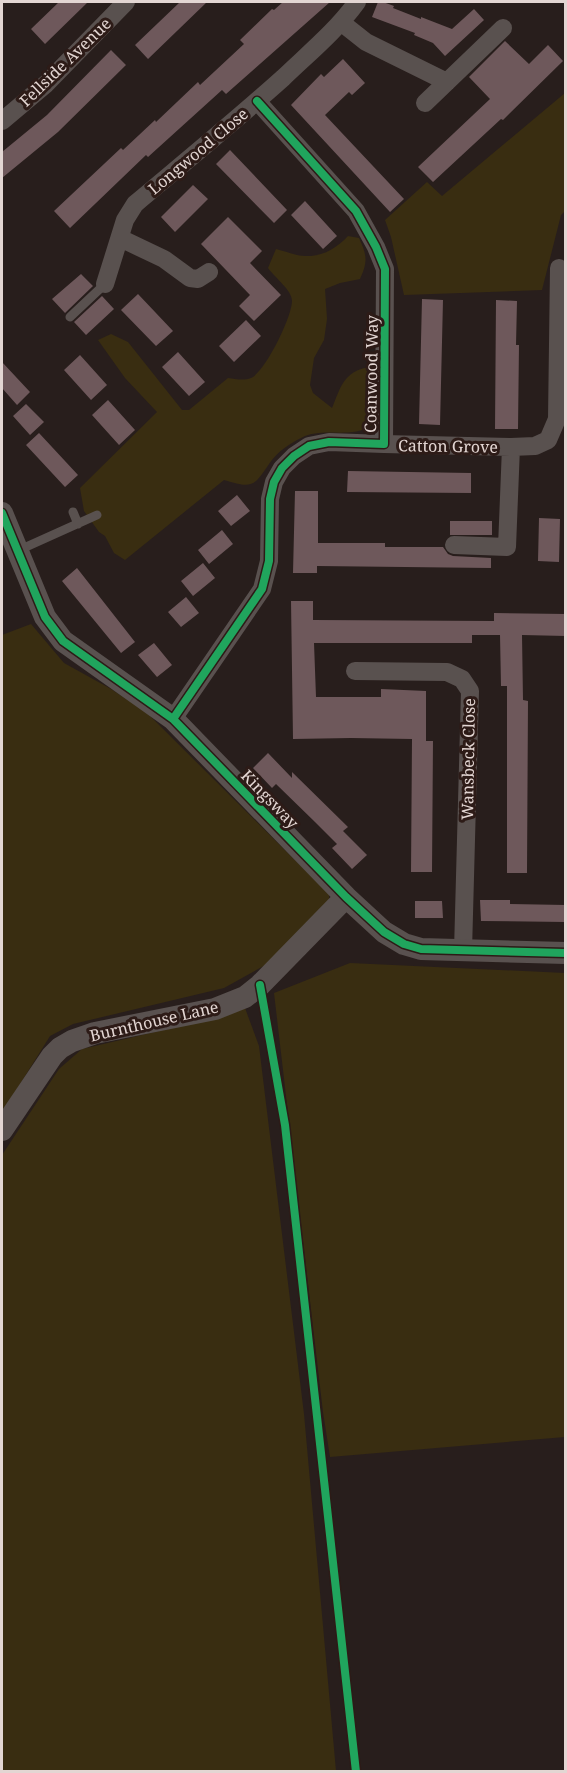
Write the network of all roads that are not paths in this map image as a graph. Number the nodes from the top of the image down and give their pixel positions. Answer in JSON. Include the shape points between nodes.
{"nodes":[{"id":1,"x":126,"y":2,"type":"edge"},
{"id":2,"x":357,"y":2,"type":"edge"},
{"id":3,"x":342,"y":22,"type":"junction"},
{"id":4,"x":503,"y":28,"type":"dead end"},
{"id":5,"x":447,"y":82,"type":"junction"},
{"id":6,"x":257,"y":101,"type":"junction"},
{"id":7,"x":425,"y":103,"type":"dead end"},
{"id":8,"x":2,"y":122,"type":"edge"},
{"id":9,"x":120,"y":238,"type":"junction"},
{"id":10,"x":559,"y":268,"type":"dead end"},
{"id":11,"x":209,"y":272,"type":"dead end"},
{"id":12,"x":105,"y":284,"type":"joint"},
{"id":13,"x":70,"y":318,"type":"dead end"},
{"id":14,"x":384,"y":444,"type":"junction"},
{"id":15,"x":511,"y":447,"type":"junction"},
{"id":16,"x":73,"y":512,"type":"dead end"},
{"id":17,"x":2,"y":513,"type":"edge"},
{"id":18,"x":97,"y":515,"type":"dead end"},
{"id":19,"x":78,"y":524,"type":"junction"},
{"id":20,"x":454,"y":545,"type":"dead end"},
{"id":21,"x":17,"y":551,"type":"junction"},
{"id":22,"x":355,"y":670,"type":"dead end"},
{"id":23,"x":173,"y":719,"type":"junction"},
{"id":24,"x":346,"y":897,"type":"junction"},
{"id":25,"x":463,"y":951,"type":"junction"},
{"id":26,"x":566,"y":953,"type":"edge"},
{"id":27,"x":2,"y":1130,"type":"edge"}],
"edges":[{"from":1,"to":8,"type":"street","name":"Fellside Avenue","via":[[46,84]]},
{"from":2,"to":3,"type":"street","name":"Longwood Close"},
{"from":3,"to":5,"type":"street","via":[[366,42]]},
{"from":3,"to":6,"type":"street","name":"Longwood Close"},
{"from":4,"to":5,"type":"street"},
{"from":5,"to":7,"type":"street"},
{"from":6,"to":9,"type":"street","name":"Longwood Close","via":[[135,204]]},
{"from":6,"to":14,"type":"street","name":"Coanwood Way","via":[[356,211],[385,269]]},
{"from":9,"to":11,"type":"street","via":[[164,259],[190,278],[198,279]]},
{"from":9,"to":12,"type":"street","name":"Longwood Close"},
{"from":10,"to":15,"type":"street","name":"Catton Grove","via":[[557,419],[548,440],[535,446]]},
{"from":12,"to":13,"type":"lane","name":"Longwood Close"},
{"from":14,"to":15,"type":"street","name":"Catton Grove"},
{"from":14,"to":23,"type":"street","name":"Coanwood Way","via":[[329,442],[309,446],[282,468],[270,499],[269,561],[262,589]]},
{"from":15,"to":20,"type":"street","name":"Catton Grove","via":[[507,547]]},
{"from":16,"to":19,"type":"lane"},
{"from":17,"to":21,"type":"street","name":"Kingsway"},
{"from":18,"to":19,"type":"lane"},
{"from":19,"to":21,"type":"lane"},
{"from":21,"to":23,"type":"street","name":"Kingsway","via":[[45,617],[63,641]]},
{"from":22,"to":25,"type":"street","name":"Wansbeck Close","via":[[447,672],[462,679],[470,691]]},
{"from":23,"to":24,"type":"street","name":"Kingsway"},
{"from":24,"to":25,"type":"street","name":"Kingsway","via":[[384,932],[404,944]]},
{"from":24,"to":27,"type":"street","name":"Burnthouse Lane","via":[[245,997],[203,1011],[95,1033],[60,1048]]},
{"from":25,"to":26,"type":"street","name":"Kingsway"}]}
